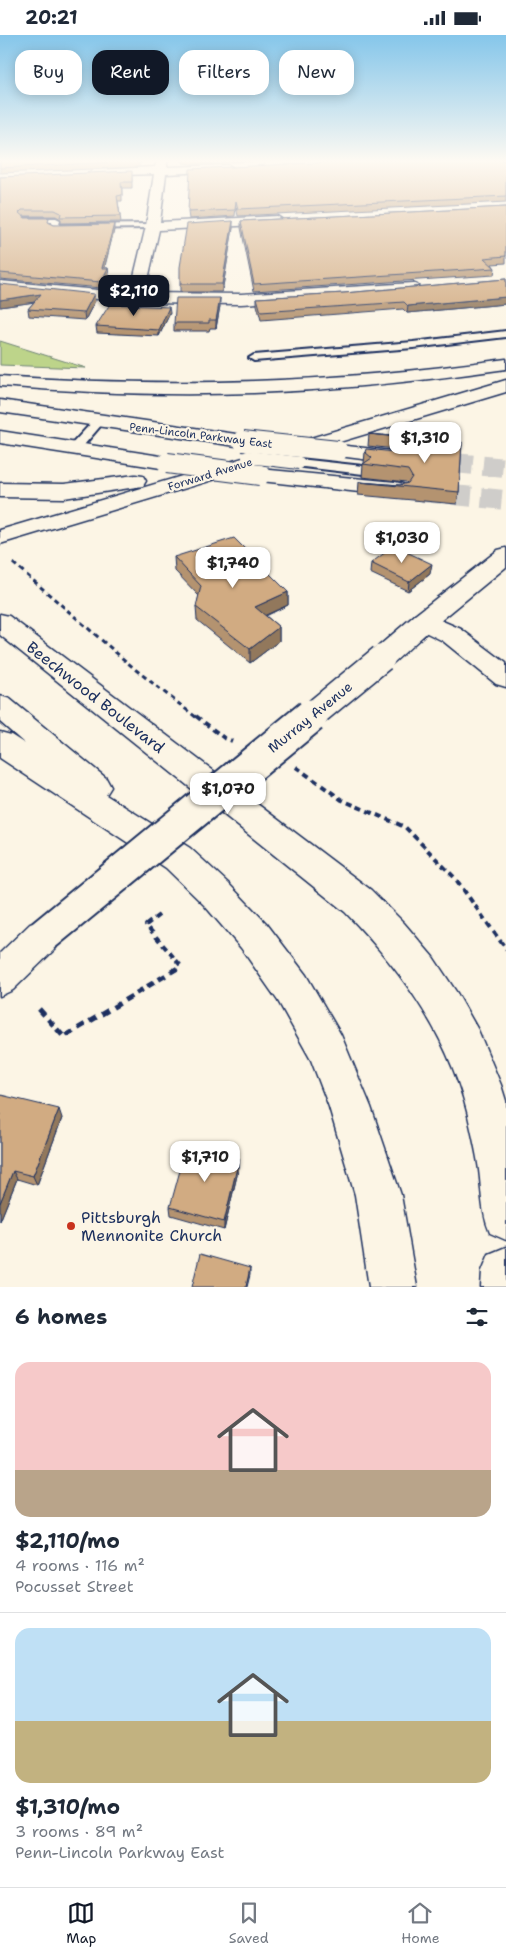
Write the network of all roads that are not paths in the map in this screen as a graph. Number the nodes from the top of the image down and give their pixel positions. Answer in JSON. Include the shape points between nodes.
{"nodes":[{"id":1,"x":154,"y":218,"type":"edge"},
{"id":2,"x":286,"y":219,"type":"edge"},
{"id":3,"x":27,"y":224,"type":"edge"},
{"id":4,"x":153,"y":226,"type":"junction"},
{"id":5,"x":0,"y":285,"type":"edge"},
{"id":6,"x":427,"y":287,"type":"edge"},
{"id":7,"x":136,"y":298,"type":"junction"},
{"id":8,"x":506,"y":334,"type":"edge"},
{"id":9,"x":254,"y":358,"type":"dead end"},
{"id":10,"x":506,"y":365,"type":"edge"},
{"id":11,"x":506,"y":373,"type":"edge"},
{"id":12,"x":0,"y":381,"type":"edge"},
{"id":13,"x":506,"y":386,"type":"edge"},
{"id":14,"x":0,"y":406,"type":"edge"},
{"id":15,"x":99,"y":421,"type":"junction"},
{"id":16,"x":0,"y":437,"type":"edge"},
{"id":17,"x":74,"y":449,"type":"junction"},
{"id":18,"x":249,"y":458,"type":"junction"},
{"id":19,"x":403,"y":458,"type":"tunnel mouth"},
{"id":20,"x":363,"y":470,"type":"edge"},
{"id":21,"x":398,"y":489,"type":"tunnel mouth"},
{"id":22,"x":0,"y":490,"type":"edge"},
{"id":23,"x":0,"y":537,"type":"edge"},
{"id":24,"x":506,"y":555,"type":"edge"},
{"id":25,"x":424,"y":621,"type":"junction"},
{"id":26,"x":0,"y":622,"type":"edge"},
{"id":27,"x":506,"y":677,"type":"edge"},
{"id":28,"x":0,"y":706,"type":"edge"},
{"id":29,"x":0,"y":743,"type":"edge"},
{"id":30,"x":178,"y":858,"type":"junction"},
{"id":31,"x":0,"y":978,"type":"edge"},
{"id":32,"x":506,"y":1217,"type":"edge"},
{"id":33,"x":506,"y":1271,"type":"edge"},
{"id":34,"x":393,"y":1287,"type":"edge"},
{"id":35,"x":505,"y":1287,"type":"edge"}],
"edges":[{"from":1,"to":4,"type":"main road"},
{"from":2,"to":4,"type":"main road"},
{"from":3,"to":4,"type":"lane","via":[[55,227]]},
{"from":4,"to":7,"type":"main road"},
{"from":5,"to":7,"type":"main road"},
{"from":6,"to":7,"type":"main road","via":[[241,299]]},
{"from":8,"to":9,"type":"lane"},
{"from":10,"to":12,"type":"main road","via":[[370,381],[246,388],[114,388]]},
{"from":11,"to":22,"type":"main road","via":[[129,482],[64,491]]},
{"from":13,"to":23,"type":"main road","name":"Forward Avenue"},
{"from":14,"to":15,"type":"main road","name":"Penn-Lincoln Parkway East"},
{"from":15,"to":17,"type":"lane"},
{"from":15,"to":18,"type":"main road","name":"Penn-Lincoln Parkway East"},
{"from":16,"to":17,"type":"main road","name":"Penn-Lincoln Parkway East"},
{"from":17,"to":18,"type":"main road","name":"Penn-Lincoln Parkway East","bridge":true,"via":[[167,463]]},
{"from":18,"to":19,"type":"main road","name":"Penn-Lincoln Parkway East","bridge":true,"via":[[338,451]]},
{"from":18,"to":20,"type":"lane","bridge":true},
{"from":18,"to":21,"type":"main road","name":"Penn-Lincoln Parkway East"},
{"from":24,"to":25,"type":"main road","name":"Murray Avenue"},
{"from":25,"to":27,"type":"main road","via":[[452,635]]},
{"from":25,"to":31,"type":"main road","name":"Murray Avenue","bridge":true,"via":[[43,936]]},
{"from":26,"to":32,"type":"main road","name":"Beechwood Boulevard","via":[[358,901],[407,951],[452,1019],[485,1096],[496,1138]]},
{"from":28,"to":30,"type":"main road"},
{"from":29,"to":30,"type":"main road"},
{"from":30,"to":34,"type":"main road","via":[[254,936],[292,988],[327,1049],[350,1107],[378,1195]]},
{"from":33,"to":35,"type":"main road"}]}
